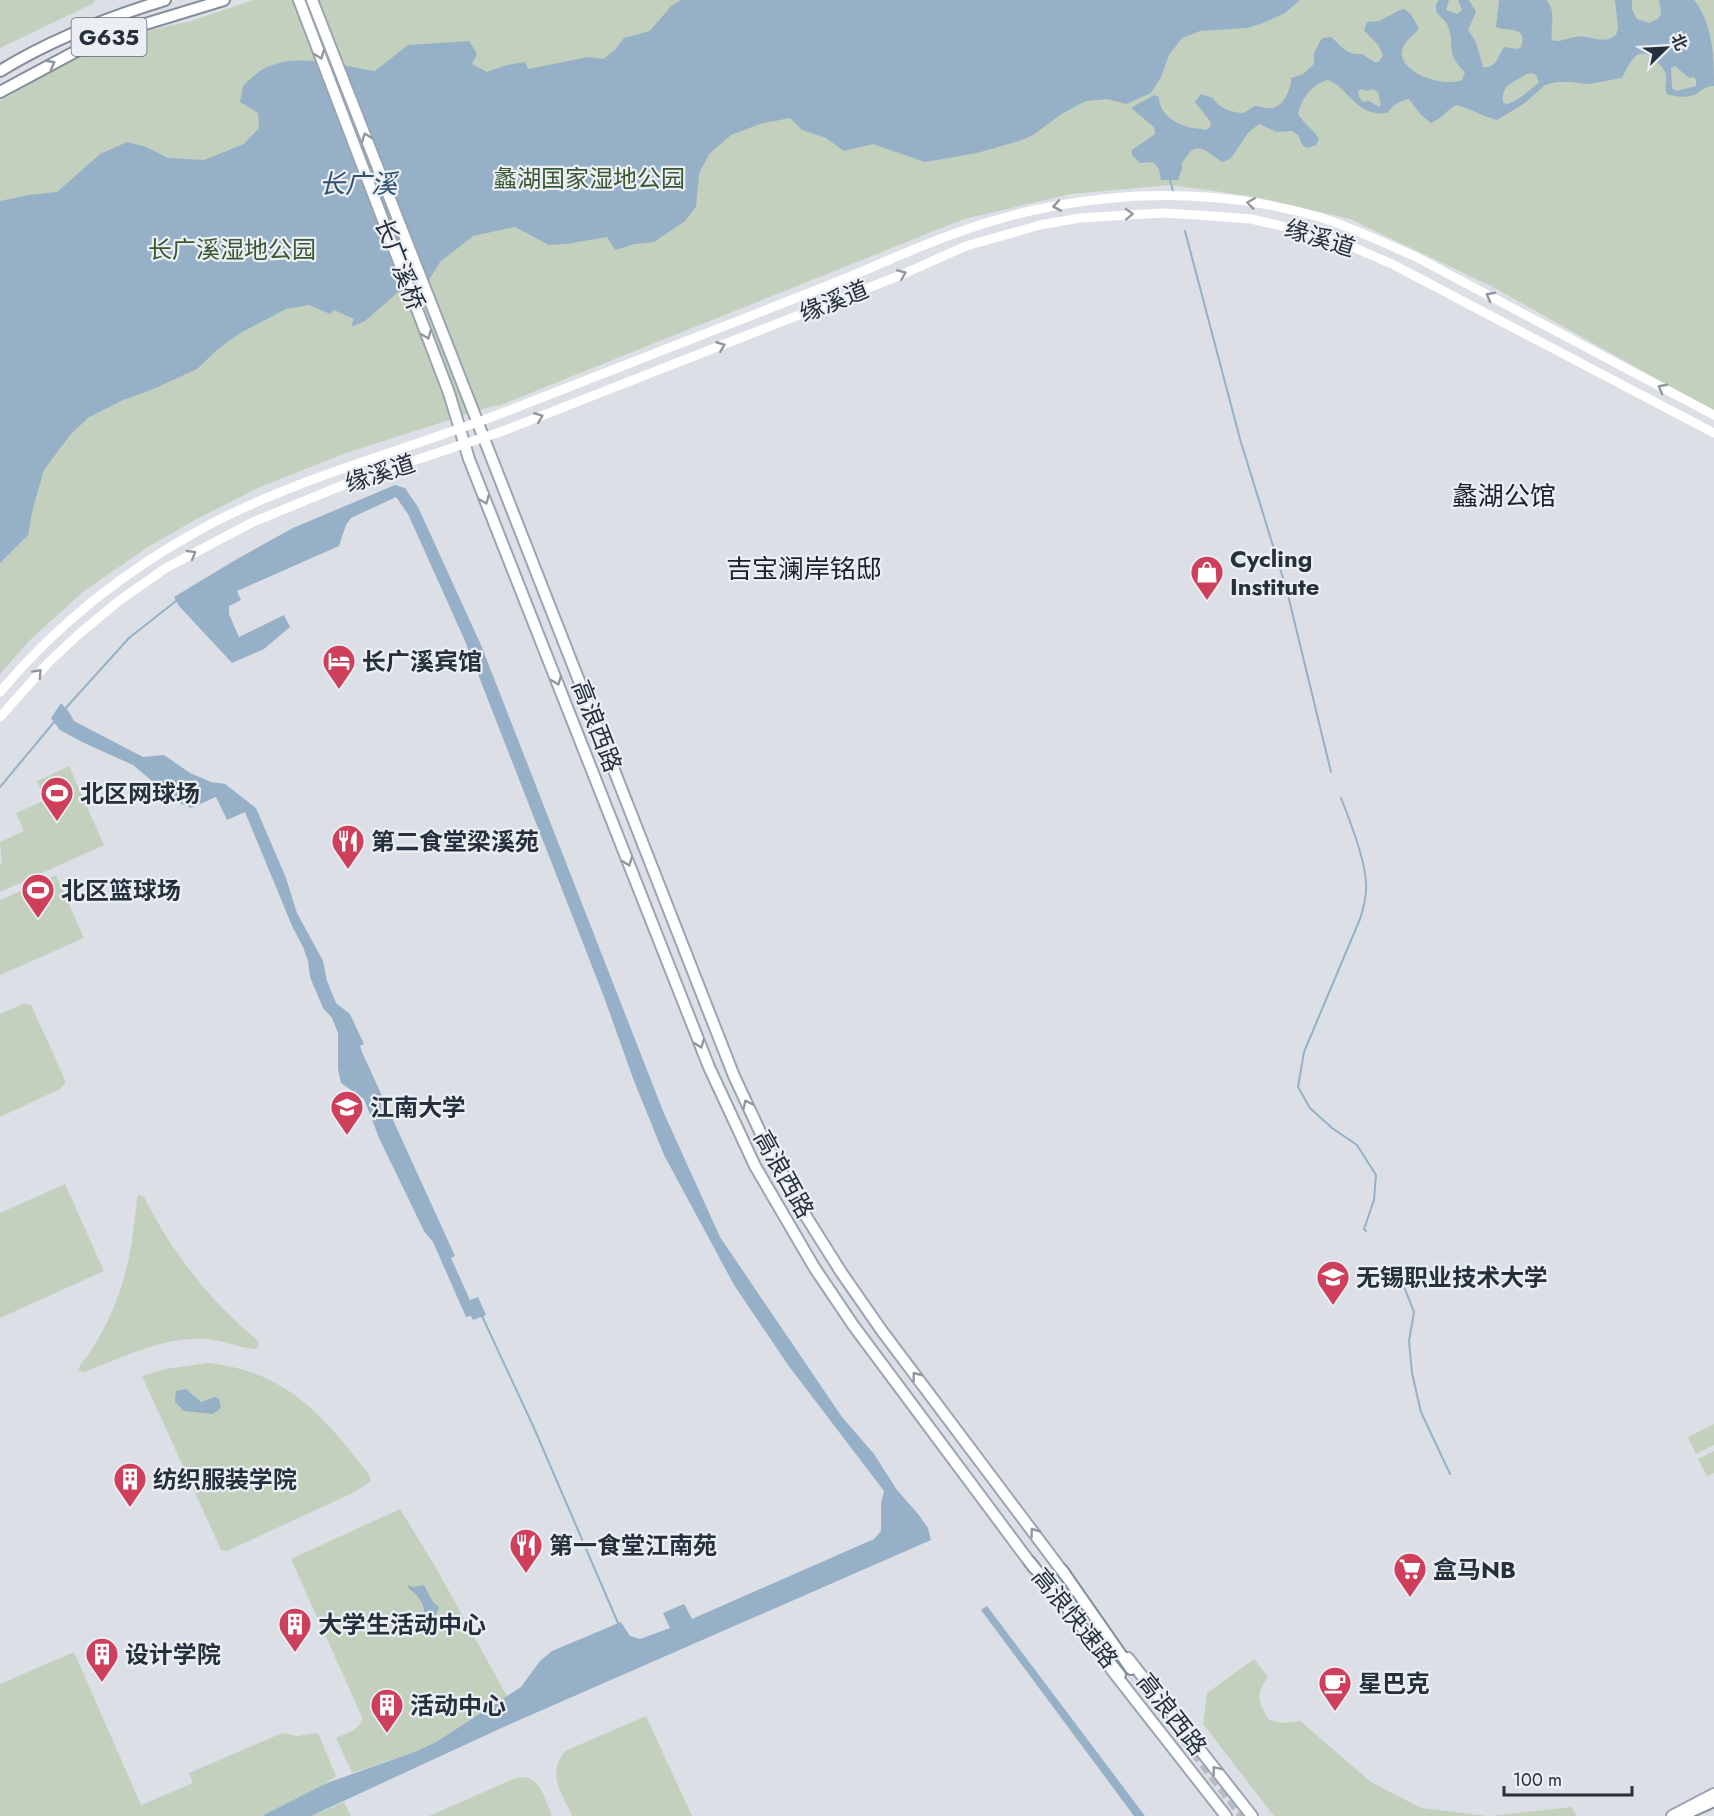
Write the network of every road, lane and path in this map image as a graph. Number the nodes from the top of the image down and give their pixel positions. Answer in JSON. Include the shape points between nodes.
{"nodes":[{"id":1,"x":165,"y":0,"type":"edge"},
{"id":2,"x":224,"y":0,"type":"edge"},
{"id":3,"x":299,"y":0,"type":"edge"},
{"id":4,"x":312,"y":0,"type":"edge"},
{"id":5,"x":0,"y":71,"type":"edge"},
{"id":6,"x":0,"y":92,"type":"edge"},
{"id":7,"x":1714,"y":415,"type":"edge"},
{"id":8,"x":478,"y":422,"type":"junction"},
{"id":9,"x":459,"y":429,"type":"junction"},
{"id":10,"x":1714,"y":433,"type":"edge"},
{"id":11,"x":484,"y":438,"type":"junction"},
{"id":12,"x":464,"y":445,"type":"junction"},
{"id":13,"x":0,"y":692,"type":"edge"},
{"id":14,"x":0,"y":717,"type":"edge"},
{"id":15,"x":1029,"y":1562,"type":"junction"},
{"id":16,"x":1062,"y":1570,"type":"junction"},
{"id":17,"x":1131,"y":1669,"type":"dead end"},
{"id":18,"x":1120,"y":1675,"type":"dead end"},
{"id":19,"x":1714,"y":1794,"type":"edge"},
{"id":20,"x":1714,"y":1801,"type":"edge"},
{"id":21,"x":1226,"y":1816,"type":"edge"},
{"id":22,"x":1252,"y":1816,"type":"edge"},
{"id":23,"x":1672,"y":1816,"type":"edge"},
{"id":24,"x":1681,"y":1816,"type":"edge"}],
"edges":[{"from":1,"to":5,"type":"main road","number":"G635","via":[[81,29]]},
{"from":6,"to":2,"type":"main road","number":"G635","one_way":true,"via":[[94,43]]},
{"from":3,"to":9,"type":"main road","name":"长广溪桥","one_way":true,"via":[[450,393]]},
{"from":8,"to":4,"type":"main road","name":"长广溪桥","one_way":true},
{"from":7,"to":8,"type":"main road","name":"缘溪道","one_way":true,"via":[[1372,237],[1279,207],[1197,197],[1149,196],[1060,205],[957,232]]},
{"from":8,"to":9,"type":"main road","name":"缘溪道"},
{"from":8,"to":11,"type":"main road","name":"高浪西路"},
{"from":9,"to":12,"type":"main road","name":"高浪西路"},
{"from":9,"to":13,"type":"main road","name":"缘溪道","via":[[289,487],[206,527],[106,590],[50,638]]},
{"from":11,"to":10,"type":"main road","name":"缘溪道","one_way":true,"via":[[966,246],[1080,218],[1162,213],[1251,219],[1346,244],[1394,265]]},
{"from":11,"to":12,"type":"main road","name":"缘溪道"},
{"from":16,"to":11,"type":"main road","name":"高浪西路","one_way":true,"via":[[882,1331],[797,1202],[761,1134],[734,1076]]},
{"from":14,"to":12,"type":"main road","name":"缘溪道","one_way":true,"via":[[79,634],[166,568],[253,522],[309,498]]},
{"from":12,"to":15,"type":"main road","name":"高浪西路","one_way":true,"via":[[709,1067],[750,1156],[846,1315]]},
{"from":15,"to":18,"type":"main road","name":"高浪快速路"},
{"from":15,"to":21,"type":"main road","name":"高浪西路"},
{"from":16,"to":17,"type":"main road","name":"高浪快速路"},
{"from":22,"to":16,"type":"main road","name":"高浪西路","one_way":true},
{"from":19,"to":23,"type":"main road"},
{"from":20,"to":24,"type":"main road"}]}
